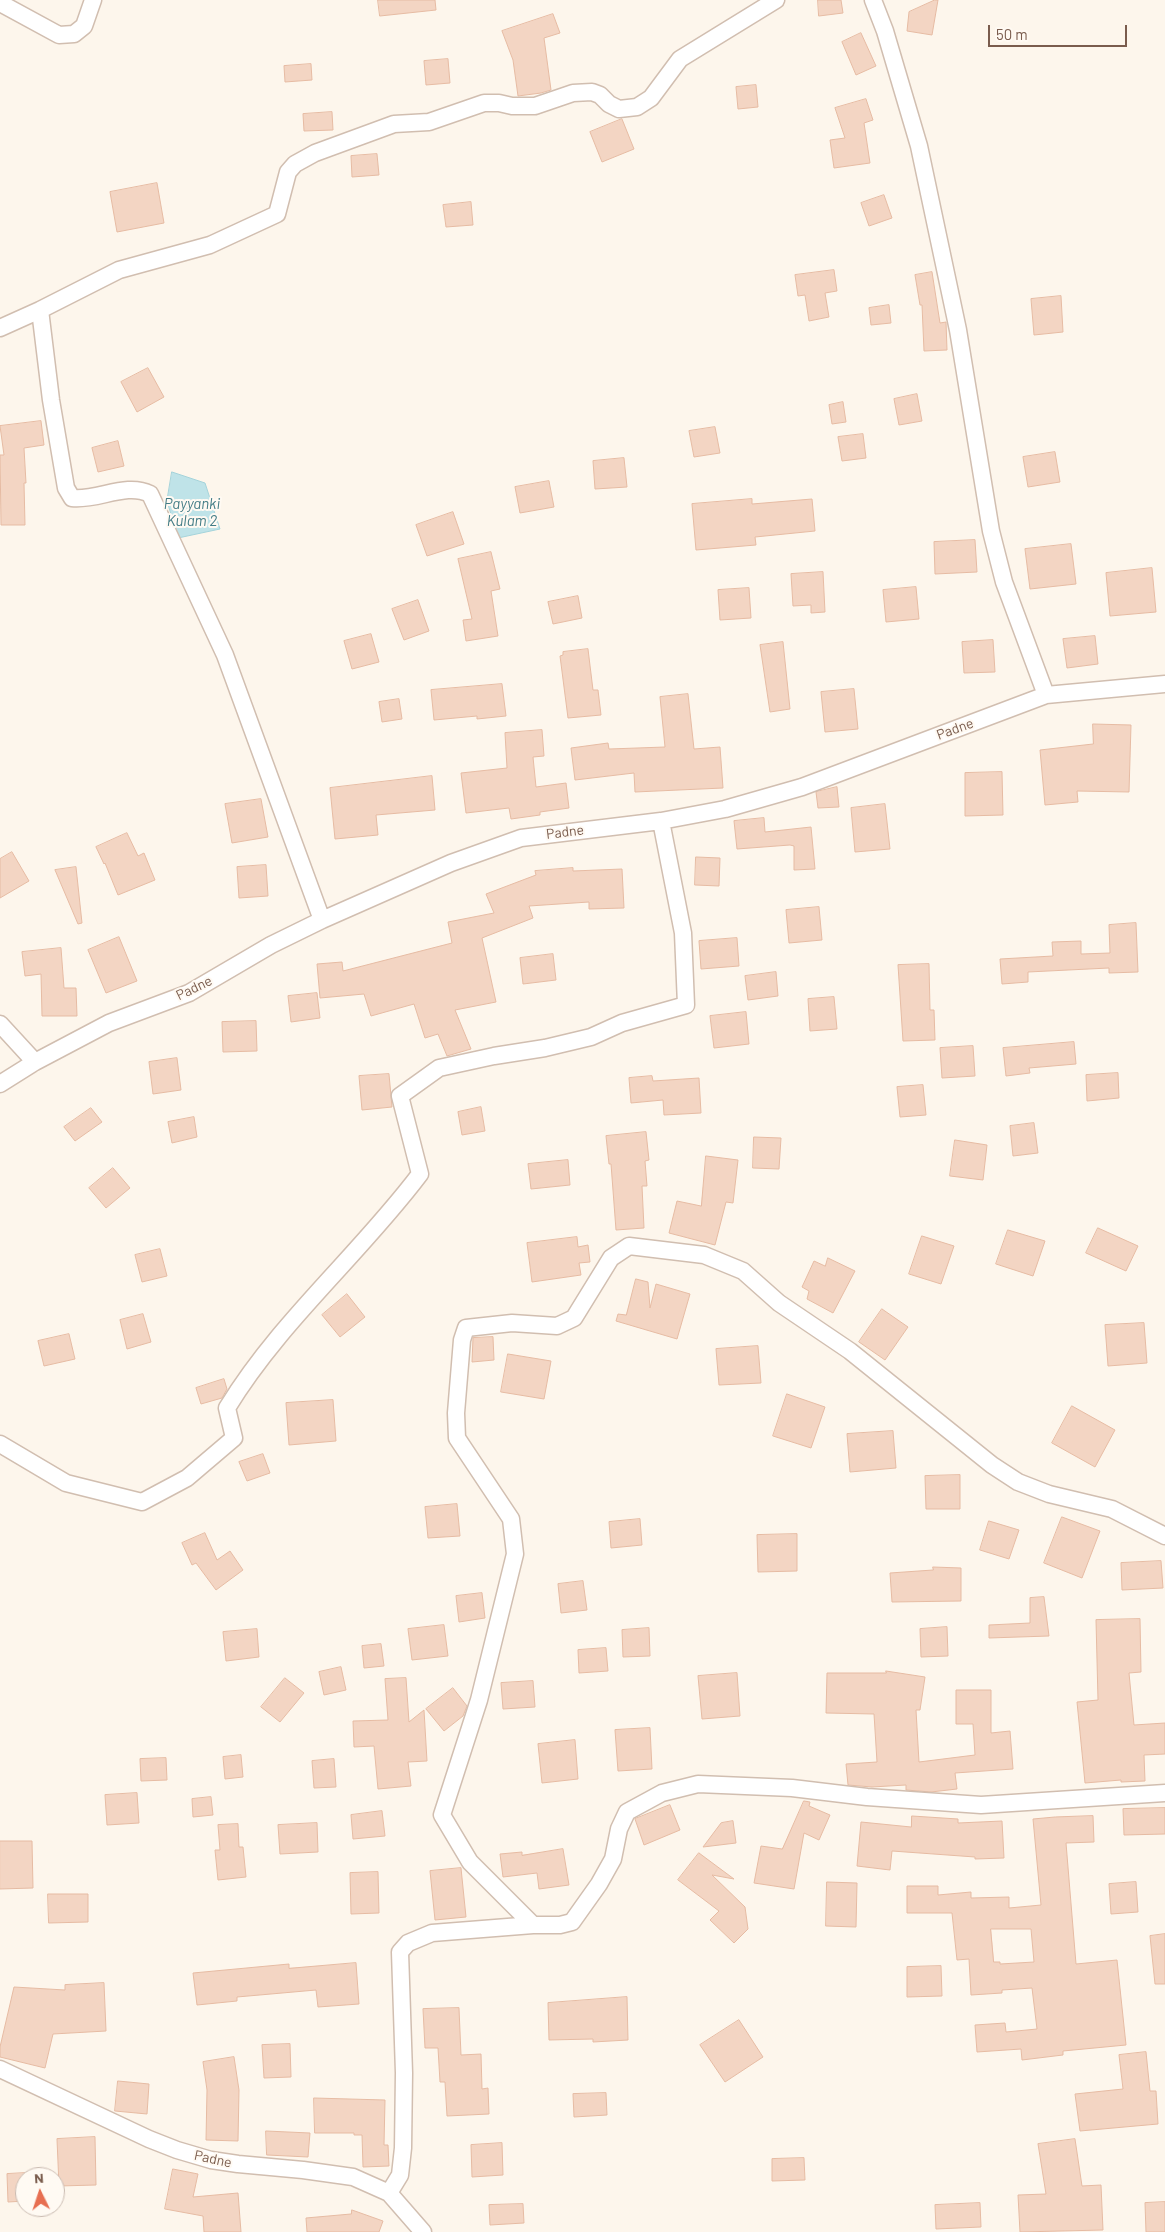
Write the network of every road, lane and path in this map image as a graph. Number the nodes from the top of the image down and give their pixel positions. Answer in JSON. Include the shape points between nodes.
{"nodes":[{"id":1,"x":93,"y":0,"type":"edge"},
{"id":2,"x":776,"y":0,"type":"edge"},
{"id":3,"x":872,"y":0,"type":"edge"},
{"id":4,"x":0,"y":2,"type":"edge"},
{"id":5,"x":40,"y":310,"type":"junction"},
{"id":6,"x":0,"y":328,"type":"edge"},
{"id":7,"x":1165,"y":684,"type":"edge"},
{"id":8,"x":1046,"y":695,"type":"junction"},
{"id":9,"x":662,"y":821,"type":"junction"},
{"id":10,"x":322,"y":920,"type":"junction"},
{"id":11,"x":0,"y":1024,"type":"edge"},
{"id":12,"x":35,"y":1062,"type":"junction"},
{"id":13,"x":0,"y":1084,"type":"edge"},
{"id":14,"x":0,"y":1444,"type":"edge"},
{"id":15,"x":1165,"y":1536,"type":"edge"},
{"id":16,"x":1165,"y":1793,"type":"edge"},
{"id":17,"x":533,"y":1925,"type":"junction"},
{"id":18,"x":0,"y":2069,"type":"edge"},
{"id":19,"x":389,"y":2193,"type":"junction"},
{"id":20,"x":423,"y":2232,"type":"edge"}],
"edges":[{"from":1,"to":4,"type":"street","via":[[84,26],[74,34],[59,35]]},
{"from":2,"to":5,"type":"street","via":[[680,58],[651,98],[637,107],[619,109],[592,92],[573,93],[535,106],[484,103],[429,122],[394,124],[315,153],[295,164],[288,172],[278,214],[259,224],[210,245],[119,270]]},
{"from":3,"to":8,"type":"street","via":[[885,31],[919,146],[958,330],[991,531],[1004,582]]},
{"from":5,"to":6,"type":"street"},
{"from":5,"to":10,"type":"street","via":[[66,488],[72,498],[85,500],[128,490],[142,490],[150,494],[225,655]]},
{"from":7,"to":8,"type":"street","name":"Padne"},
{"from":8,"to":9,"type":"street","name":"Padne","via":[[802,787],[725,809]]},
{"from":9,"to":10,"type":"street","name":"Padne","via":[[521,838],[451,863]]},
{"from":9,"to":14,"type":"street","via":[[683,933],[686,1006],[622,1023],[591,1037],[439,1068],[400,1096],[420,1174],[395,1208],[248,1374],[227,1408],[234,1438],[187,1478],[142,1502],[66,1483]]},
{"from":10,"to":12,"type":"street","name":"Padne","via":[[188,993],[109,1023]]},
{"from":11,"to":12,"type":"street"},
{"from":12,"to":13,"type":"street","name":"Padne"},
{"from":15,"to":17,"type":"street","via":[[1112,1509],[1049,1494],[1018,1482],[992,1465],[850,1351],[779,1303],[743,1271],[704,1255],[629,1246],[611,1258],[574,1318],[557,1326],[512,1323],[466,1328],[462,1340],[456,1413],[458,1438],[511,1519],[514,1554],[479,1700],[442,1815],[470,1862]]},
{"from":16,"to":17,"type":"street","via":[[981,1805],[792,1788],[698,1784],[662,1793],[627,1812],[619,1829],[613,1859],[600,1884],[572,1922]]},
{"from":17,"to":19,"type":"street","via":[[432,1932],[408,1943],[400,1952],[403,2148],[400,2175]]},
{"from":18,"to":19,"type":"street","name":"Padne","via":[[176,2150],[238,2164],[352,2177]]},
{"from":19,"to":20,"type":"street","name":"Padne"}]}
